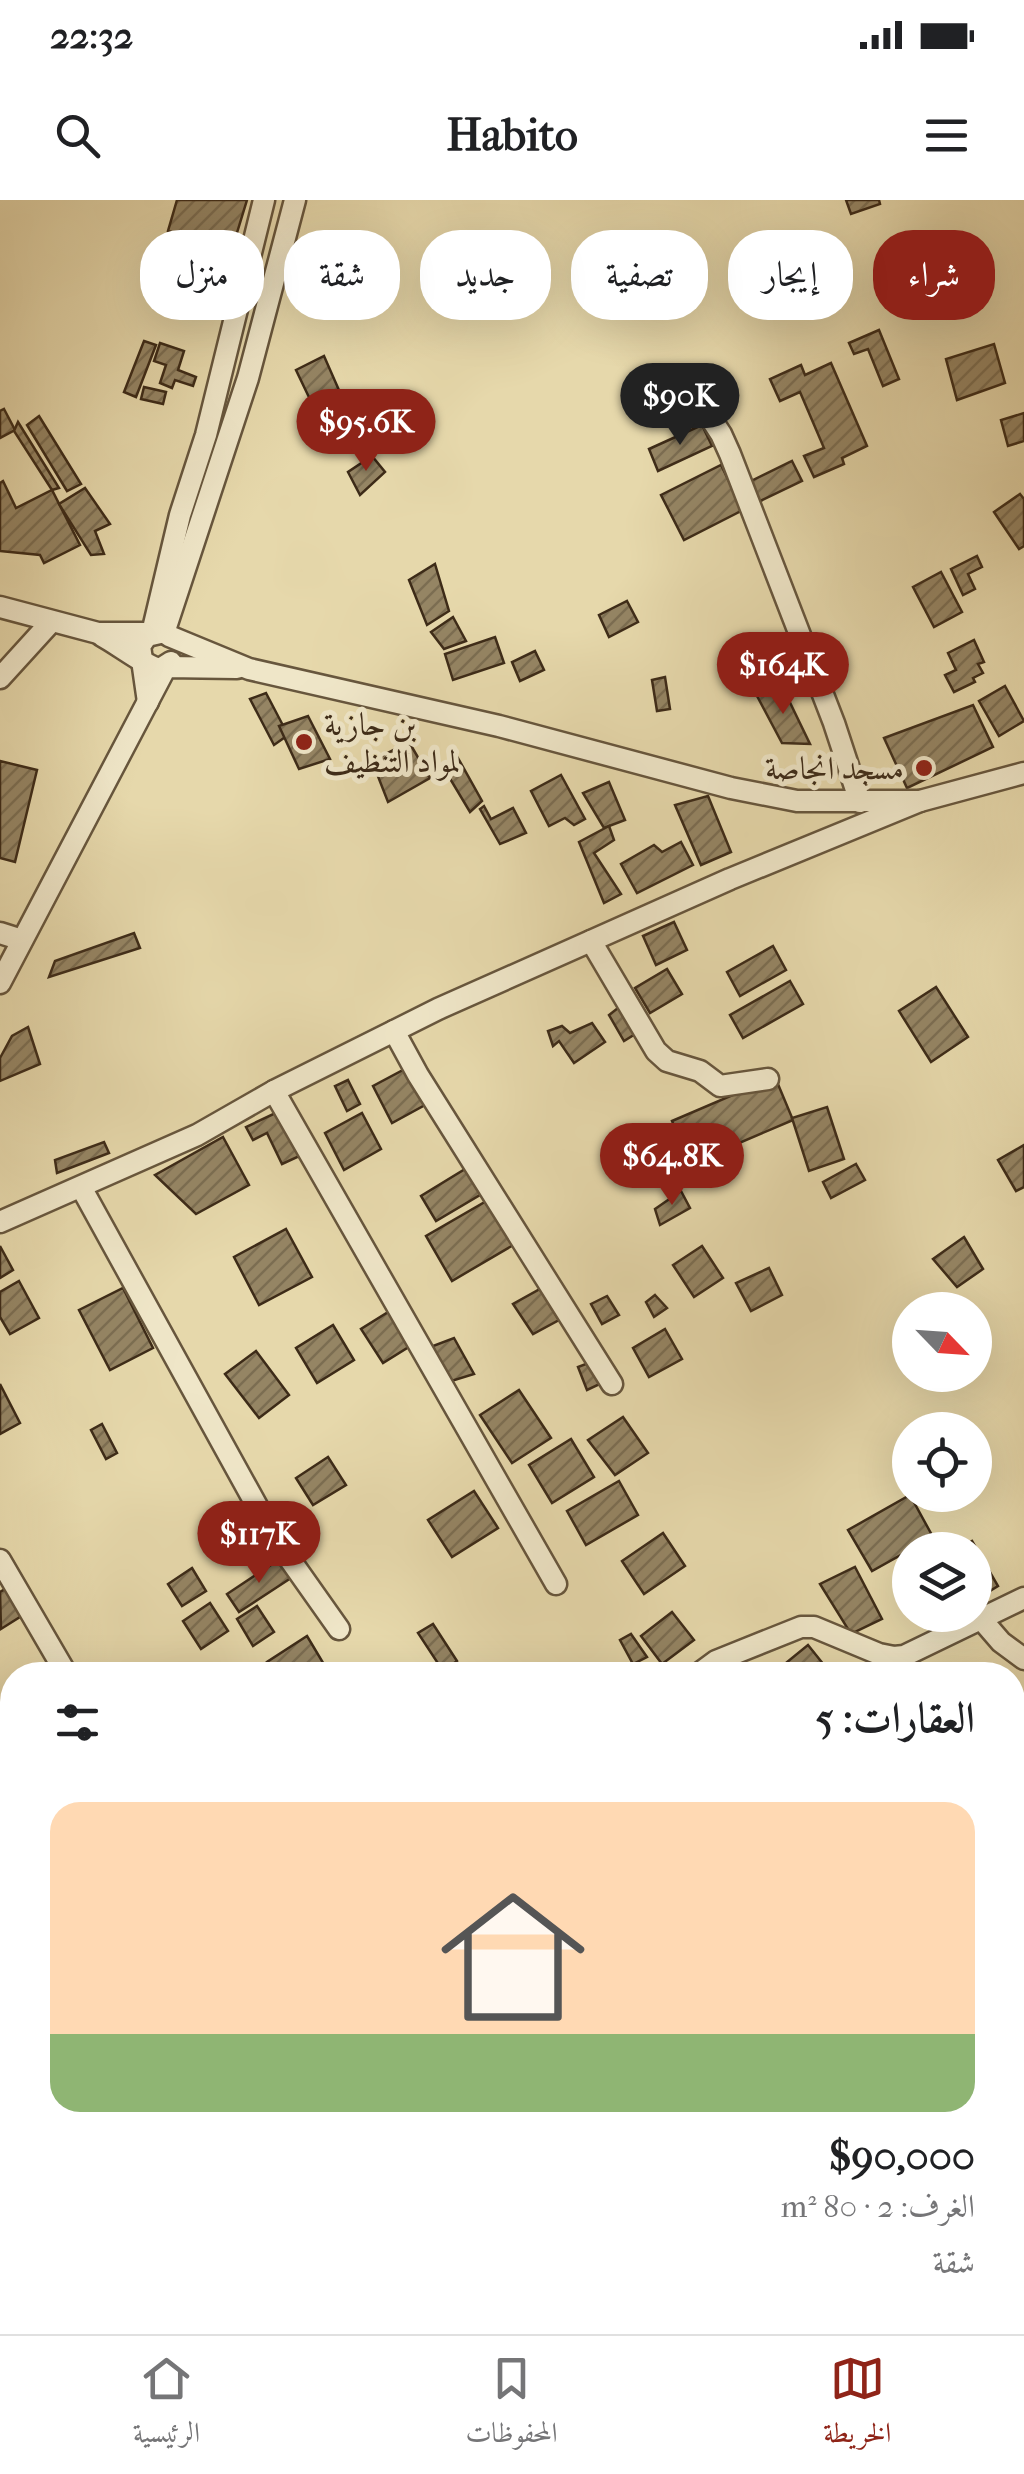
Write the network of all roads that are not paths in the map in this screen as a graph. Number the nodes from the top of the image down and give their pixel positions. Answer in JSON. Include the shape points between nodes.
{"nodes":[{"id":1,"x":264,"y":200,"type":"edge"},
{"id":2,"x":295,"y":200,"type":"edge"},
{"id":3,"x":698,"y":399,"type":"dead end"},
{"id":4,"x":0,"y":607,"type":"edge"},
{"id":5,"x":51,"y":622,"type":"junction"},
{"id":6,"x":98,"y":634,"type":"junction"},
{"id":7,"x":162,"y":634,"type":"junction"},
{"id":8,"x":141,"y":658,"type":"junction"},
{"id":9,"x":166,"y":667,"type":"junction"},
{"id":10,"x":249,"y":668,"type":"junction"},
{"id":11,"x":0,"y":678,"type":"edge"},
{"id":12,"x":148,"y":702,"type":"junction"},
{"id":13,"x":1024,"y":772,"type":"edge"},
{"id":14,"x":920,"y":801,"type":"junction"},
{"id":15,"x":860,"y":802,"type":"junction"},
{"id":16,"x":0,"y":933,"type":"edge"},
{"id":17,"x":22,"y":940,"type":"junction"},
{"id":18,"x":590,"y":942,"type":"junction"},
{"id":19,"x":0,"y":982,"type":"edge"},
{"id":20,"x":394,"y":1031,"type":"junction"},
{"id":21,"x":768,"y":1078,"type":"dead end"},
{"id":22,"x":274,"y":1092,"type":"junction"},
{"id":23,"x":81,"y":1187,"type":"junction"},
{"id":24,"x":0,"y":1222,"type":"edge"},
{"id":25,"x":612,"y":1384,"type":"dead end"},
{"id":26,"x":0,"y":1560,"type":"edge"},
{"id":27,"x":556,"y":1584,"type":"dead end"},
{"id":28,"x":1024,"y":1598,"type":"edge"},
{"id":29,"x":992,"y":1615,"type":"edge"},
{"id":30,"x":339,"y":1629,"type":"dead end"},
{"id":31,"x":956,"y":1632,"type":"edge"},
{"id":32,"x":992,"y":1632,"type":"edge"},
{"id":33,"x":1024,"y":1659,"type":"edge"},
{"id":34,"x":59,"y":1662,"type":"edge"},
{"id":35,"x":715,"y":1662,"type":"edge"}],
"edges":[{"from":1,"to":7,"type":"street","via":[[176,533]]},
{"from":2,"to":7,"type":"street","via":[[248,378]]},
{"from":3,"to":15,"type":"street","via":[[730,454]]},
{"from":4,"to":5,"type":"street"},
{"from":5,"to":6,"type":"street"},
{"from":5,"to":11,"type":"street"},
{"from":6,"to":7,"type":"street"},
{"from":6,"to":8,"type":"street"},
{"from":7,"to":8,"type":"street","via":[[142,640]]},
{"from":7,"to":9,"type":"street","via":[[176,652]]},
{"from":7,"to":10,"type":"street"},
{"from":8,"to":9,"type":"street","via":[[154,668]]},
{"from":8,"to":12,"type":"street"},
{"from":9,"to":10,"type":"street"},
{"from":9,"to":12,"type":"street"},
{"from":10,"to":15,"type":"street","via":[[731,788],[797,801]]},
{"from":12,"to":17,"type":"street"},
{"from":13,"to":14,"type":"street"},
{"from":14,"to":15,"type":"street"},
{"from":14,"to":18,"type":"street"},
{"from":16,"to":17,"type":"street"},
{"from":17,"to":19,"type":"street"},
{"from":18,"to":20,"type":"street"},
{"from":18,"to":21,"type":"street","via":[[667,1061],[700,1071],[720,1086]]},
{"from":20,"to":22,"type":"street"},
{"from":20,"to":25,"type":"street"},
{"from":22,"to":23,"type":"street","via":[[198,1136]]},
{"from":22,"to":27,"type":"street"},
{"from":23,"to":24,"type":"street"},
{"from":23,"to":30,"type":"street","via":[[258,1510]]},
{"from":26,"to":34,"type":"street"},
{"from":28,"to":29,"type":"street"},
{"from":31,"to":35,"type":"street","via":[[894,1657],[801,1627]]},
{"from":32,"to":33,"type":"street"}]}
